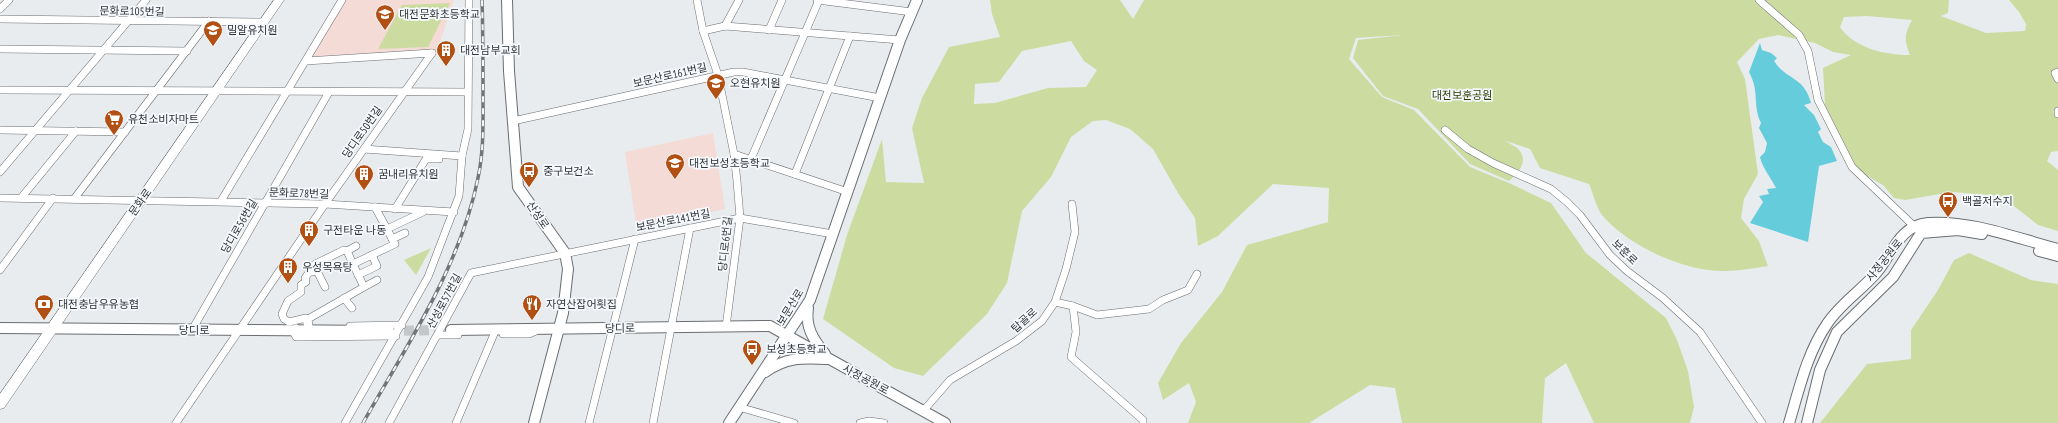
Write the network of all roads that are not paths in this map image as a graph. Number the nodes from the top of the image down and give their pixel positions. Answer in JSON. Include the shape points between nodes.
{"nodes":[{"id":1,"x":9,"y":0,"type":"edge"},
{"id":2,"x":146,"y":0,"type":"edge"},
{"id":3,"x":279,"y":0,"type":"edge"},
{"id":4,"x":342,"y":0,"type":"edge"},
{"id":5,"x":469,"y":0,"type":"edge"},
{"id":6,"x":507,"y":0,"type":"edge"},
{"id":7,"x":697,"y":0,"type":"edge"},
{"id":8,"x":739,"y":0,"type":"edge"},
{"id":9,"x":782,"y":0,"type":"edge"},
{"id":10,"x":818,"y":0,"type":"edge"},
{"id":11,"x":917,"y":0,"type":"edge"},
{"id":12,"x":1760,"y":0,"type":"edge"},
{"id":13,"x":0,"y":9,"type":"edge"},
{"id":14,"x":912,"y":12,"type":"junction"},
{"id":15,"x":0,"y":19,"type":"edge"},
{"id":16,"x":129,"y":20,"type":"junction"},
{"id":17,"x":209,"y":21,"type":"junction"},
{"id":18,"x":264,"y":22,"type":"junction"},
{"id":19,"x":725,"y":26,"type":"junction"},
{"id":20,"x":769,"y":30,"type":"junction"},
{"id":21,"x":704,"y":31,"type":"junction"},
{"id":22,"x":805,"y":32,"type":"junction"},
{"id":23,"x":850,"y":36,"type":"junction"},
{"id":24,"x":900,"y":40,"type":"junction"},
{"id":25,"x":0,"y":49,"type":"edge"},
{"id":26,"x":104,"y":50,"type":"junction"},
{"id":27,"x":187,"y":51,"type":"junction"},
{"id":28,"x":306,"y":61,"type":"junction"},
{"id":29,"x":2058,"y":72,"type":"edge"},
{"id":30,"x":718,"y":75,"type":"junction"},
{"id":31,"x":785,"y":80,"type":"junction"},
{"id":32,"x":2058,"y":80,"type":"edge"},
{"id":33,"x":829,"y":88,"type":"junction"},
{"id":34,"x":0,"y":90,"type":"edge"},
{"id":35,"x":69,"y":90,"type":"junction"},
{"id":36,"x":156,"y":91,"type":"junction"},
{"id":37,"x":217,"y":92,"type":"junction"},
{"id":38,"x":287,"y":92,"type":"junction"},
{"id":39,"x":329,"y":92,"type":"junction"},
{"id":40,"x":403,"y":92,"type":"junction"},
{"id":41,"x":467,"y":92,"type":"junction"},
{"id":42,"x":880,"y":98,"type":"junction"},
{"id":43,"x":2058,"y":111,"type":"edge"},
{"id":44,"x":2058,"y":114,"type":"edge"},
{"id":45,"x":513,"y":121,"type":"junction"},
{"id":46,"x":0,"y":130,"type":"edge"},
{"id":47,"x":1445,"y":130,"type":"dead end"},
{"id":48,"x":34,"y":131,"type":"junction"},
{"id":49,"x":76,"y":131,"type":"junction"},
{"id":50,"x":125,"y":132,"type":"junction"},
{"id":51,"x":364,"y":149,"type":"junction"},
{"id":52,"x":734,"y":154,"type":"junction"},
{"id":53,"x":462,"y":156,"type":"junction"},
{"id":54,"x":751,"y":159,"type":"junction"},
{"id":55,"x":458,"y":164,"type":"dead end"},
{"id":56,"x":0,"y":172,"type":"edge"},
{"id":57,"x":795,"y":174,"type":"junction"},
{"id":58,"x":848,"y":192,"type":"junction"},
{"id":59,"x":0,"y":198,"type":"edge"},
{"id":60,"x":21,"y":198,"type":"junction"},
{"id":61,"x":53,"y":198,"type":"junction"},
{"id":62,"x":74,"y":199,"type":"junction"},
{"id":63,"x":142,"y":200,"type":"junction"},
{"id":64,"x":221,"y":201,"type":"junction"},
{"id":65,"x":265,"y":203,"type":"junction"},
{"id":66,"x":325,"y":204,"type":"junction"},
{"id":67,"x":1072,"y":204,"type":"dead end"},
{"id":68,"x":375,"y":207,"type":"junction"},
{"id":69,"x":395,"y":209,"type":"junction"},
{"id":70,"x":454,"y":212,"type":"junction"},
{"id":71,"x":431,"y":214,"type":"dead end"},
{"id":72,"x":740,"y":218,"type":"junction"},
{"id":73,"x":690,"y":228,"type":"junction"},
{"id":74,"x":387,"y":229,"type":"junction"},
{"id":75,"x":1918,"y":230,"type":"junction"},
{"id":76,"x":405,"y":233,"type":"dead end"},
{"id":77,"x":833,"y":234,"type":"junction"},
{"id":78,"x":392,"y":239,"type":"junction"},
{"id":79,"x":635,"y":239,"type":"junction"},
{"id":80,"x":356,"y":246,"type":"dead end"},
{"id":81,"x":2058,"y":249,"type":"edge"},
{"id":82,"x":346,"y":251,"type":"junction"},
{"id":83,"x":328,"y":252,"type":"dead end"},
{"id":84,"x":565,"y":253,"type":"junction"},
{"id":85,"x":372,"y":255,"type":"junction"},
{"id":86,"x":2058,"y":256,"type":"edge"},
{"id":87,"x":324,"y":260,"type":"junction"},
{"id":88,"x":353,"y":264,"type":"junction"},
{"id":89,"x":0,"y":270,"type":"edge"},
{"id":90,"x":312,"y":272,"type":"junction"},
{"id":91,"x":1197,"y":274,"type":"dead end"},
{"id":92,"x":358,"y":275,"type":"junction"},
{"id":93,"x":377,"y":280,"type":"dead end"},
{"id":94,"x":325,"y":287,"type":"dead end"},
{"id":95,"x":364,"y":287,"type":"junction"},
{"id":96,"x":344,"y":298,"type":"junction"},
{"id":97,"x":810,"y":300,"type":"junction"},
{"id":98,"x":1055,"y":302,"type":"junction"},
{"id":99,"x":1073,"y":306,"type":"junction"},
{"id":100,"x":352,"y":308,"type":"dead end"},
{"id":101,"x":308,"y":326,"type":"junction"},
{"id":102,"x":726,"y":326,"type":"junction"},
{"id":103,"x":672,"y":327,"type":"junction"},
{"id":104,"x":0,"y":328,"type":"edge"},
{"id":105,"x":447,"y":328,"type":"junction"},
{"id":106,"x":558,"y":328,"type":"junction"},
{"id":107,"x":613,"y":328,"type":"junction"},
{"id":108,"x":51,"y":329,"type":"junction"},
{"id":109,"x":542,"y":329,"type":"junction"},
{"id":110,"x":192,"y":330,"type":"junction"},
{"id":111,"x":239,"y":330,"type":"junction"},
{"id":112,"x":293,"y":330,"type":"junction"},
{"id":113,"x":396,"y":331,"type":"junction"},
{"id":114,"x":494,"y":334,"type":"junction"},
{"id":115,"x":787,"y":334,"type":"junction"},
{"id":116,"x":438,"y":335,"type":"junction"},
{"id":117,"x":829,"y":359,"type":"junction"},
{"id":118,"x":758,"y":376,"type":"junction"},
{"id":119,"x":0,"y":404,"type":"edge"},
{"id":120,"x":739,"y":407,"type":"junction"},
{"id":121,"x":924,"y":410,"type":"junction"},
{"id":122,"x":176,"y":423,"type":"edge"},
{"id":123,"x":345,"y":423,"type":"edge"},
{"id":124,"x":389,"y":423,"type":"edge"},
{"id":125,"x":456,"y":423,"type":"edge"},
{"id":126,"x":534,"y":423,"type":"edge"},
{"id":127,"x":589,"y":423,"type":"edge"},
{"id":128,"x":653,"y":423,"type":"edge"},
{"id":129,"x":729,"y":423,"type":"edge"},
{"id":130,"x":794,"y":423,"type":"edge"},
{"id":131,"x":860,"y":423,"type":"edge"},
{"id":132,"x":884,"y":423,"type":"edge"},
{"id":133,"x":945,"y":423,"type":"edge"},
{"id":134,"x":1143,"y":423,"type":"edge"},
{"id":135,"x":1762,"y":423,"type":"edge"},
{"id":136,"x":1789,"y":423,"type":"edge"},
{"id":137,"x":1807,"y":423,"type":"edge"}],
"edges":[{"from":1,"to":13,"type":"street"},
{"from":2,"to":16,"type":"street"},
{"from":3,"to":18,"type":"main road","name":"문화로"},
{"from":4,"to":28,"type":"street"},
{"from":5,"to":41,"type":"street"},
{"from":6,"to":45,"type":"main road","name":"산성로"},
{"from":7,"to":21,"type":"street","name":"당디로6번길"},
{"from":8,"to":19,"type":"street"},
{"from":9,"to":20,"type":"street"},
{"from":10,"to":14,"type":"street"},
{"from":10,"to":22,"type":"street"},
{"from":11,"to":14,"type":"main road","name":"보문산로"},
{"from":12,"to":75,"type":"street","via":[[1800,35],[1808,51],[1818,100],[1852,167]]},
{"from":14,"to":24,"type":"main road","name":"보문산로"},
{"from":15,"to":16,"type":"street","name":"문화로105번길"},
{"from":16,"to":17,"type":"street","name":"문화로105번길"},
{"from":16,"to":26,"type":"street"},
{"from":17,"to":18,"type":"street","name":"문화로105번길"},
{"from":17,"to":27,"type":"street"},
{"from":18,"to":37,"type":"main road","name":"문화로"},
{"from":19,"to":20,"type":"street"},
{"from":19,"to":21,"type":"street"},
{"from":20,"to":22,"type":"street"},
{"from":21,"to":30,"type":"street","name":"당디로6번길"},
{"from":22,"to":23,"type":"street"},
{"from":22,"to":31,"type":"street"},
{"from":23,"to":24,"type":"street"},
{"from":23,"to":33,"type":"street"},
{"from":24,"to":42,"type":"main road","name":"보문산로"},
{"from":25,"to":26,"type":"street"},
{"from":26,"to":27,"type":"street"},
{"from":26,"to":35,"type":"street"},
{"from":27,"to":36,"type":"street"},
{"from":28,"to":38,"type":"street"},
{"from":28,"to":40,"type":"street","name":"당디로50번길","via":[[432,53]]},
{"from":29,"to":32,"type":"street","via":[[2055,73]]},
{"from":30,"to":31,"type":"street","name":"보문산로161번길","via":[[743,72]]},
{"from":30,"to":45,"type":"street","name":"보문산로161번길"},
{"from":30,"to":52,"type":"street","name":"당디로6번길"},
{"from":31,"to":33,"type":"street","name":"보문산로161번길"},
{"from":31,"to":54,"type":"street"},
{"from":33,"to":42,"type":"street","name":"보문산로161번길"},
{"from":33,"to":57,"type":"street"},
{"from":34,"to":35,"type":"street"},
{"from":35,"to":36,"type":"street"},
{"from":35,"to":48,"type":"street"},
{"from":36,"to":37,"type":"street"},
{"from":36,"to":50,"type":"street"},
{"from":37,"to":38,"type":"street"},
{"from":37,"to":63,"type":"main road","name":"문화로"},
{"from":38,"to":39,"type":"street"},
{"from":38,"to":64,"type":"street"},
{"from":39,"to":40,"type":"street"},
{"from":39,"to":65,"type":"street","name":"당디로56번길"},
{"from":40,"to":41,"type":"street"},
{"from":40,"to":51,"type":"street","name":"당디로50번길"},
{"from":41,"to":53,"type":"street","via":[[468,129]]},
{"from":42,"to":58,"type":"main road","name":"보문산로"},
{"from":43,"to":44,"type":"street"},
{"from":45,"to":84,"type":"main road","name":"산성로","via":[[518,187]]},
{"from":46,"to":48,"type":"street"},
{"from":47,"to":135,"type":"street","name":"보훈로","via":[[1468,149],[1551,189],[1568,202],[1610,255],[1700,332]]},
{"from":48,"to":49,"type":"street"},
{"from":48,"to":56,"type":"street"},
{"from":49,"to":50,"type":"street"},
{"from":49,"to":60,"type":"street"},
{"from":50,"to":62,"type":"street"},
{"from":51,"to":53,"type":"street"},
{"from":51,"to":66,"type":"street","name":"당디로50번길"},
{"from":52,"to":54,"type":"street"},
{"from":52,"to":72,"type":"street","name":"당디로6번길"},
{"from":53,"to":70,"type":"street","via":[[459,196]]},
{"from":54,"to":57,"type":"street"},
{"from":55,"to":69,"type":"street","via":[[455,160],[426,159]]},
{"from":57,"to":58,"type":"street"},
{"from":58,"to":77,"type":"main road","name":"보문산로"},
{"from":59,"to":60,"type":"street","name":"문화로78번길"},
{"from":60,"to":61,"type":"street","name":"문화로78번길"},
{"from":61,"to":62,"type":"street","name":"문화로78번길"},
{"from":61,"to":89,"type":"street"},
{"from":62,"to":63,"type":"street","name":"문화로78번길"},
{"from":63,"to":64,"type":"street","name":"문화로78번길"},
{"from":63,"to":108,"type":"main road","name":"문화로"},
{"from":64,"to":65,"type":"street","name":"문화로78번길"},
{"from":65,"to":66,"type":"street","name":"문화로78번길"},
{"from":65,"to":110,"type":"street","name":"당디로56번길"},
{"from":66,"to":68,"type":"street","name":"문화로78번길"},
{"from":66,"to":111,"type":"street","name":"당디로50번길"},
{"from":67,"to":98,"type":"street","name":"탑골로","via":[[1075,232]]},
{"from":68,"to":69,"type":"street","name":"문화로78번길"},
{"from":68,"to":74,"type":"street"},
{"from":69,"to":70,"type":"street","name":"문화로78번길"},
{"from":70,"to":113,"type":"street","via":[[428,277]]},
{"from":71,"to":74,"type":"street","via":[[420,212]]},
{"from":72,"to":73,"type":"street","name":"보문산로141번길"},
{"from":72,"to":77,"type":"street","name":"보문산로141번길"},
{"from":72,"to":102,"type":"street","name":"당디로6번길"},
{"from":73,"to":79,"type":"street","name":"보문산로141번길"},
{"from":73,"to":103,"type":"street"},
{"from":74,"to":78,"type":"street"},
{"from":75,"to":81,"type":"main road","via":[[1927,223],[1964,224]]},
{"from":75,"to":86,"type":"main road","via":[[1978,233]]},
{"from":75,"to":136,"type":"main road","name":"사정공원로","via":[[1892,247],[1878,270],[1827,323],[1810,355]]},
{"from":75,"to":137,"type":"main road","name":"사정공원로","via":[[1895,275],[1844,324],[1833,342],[1818,382]]},
{"from":76,"to":78,"type":"street"},
{"from":77,"to":97,"type":"main road","name":"보문산로"},
{"from":78,"to":85,"type":"street","via":[[395,244]]},
{"from":79,"to":84,"type":"street","name":"보문산로141번길"},
{"from":79,"to":107,"type":"street"},
{"from":80,"to":82,"type":"street"},
{"from":82,"to":87,"type":"street"},
{"from":82,"to":88,"type":"street"},
{"from":83,"to":87,"type":"street"},
{"from":84,"to":105,"type":"street","name":"산성로57번길","via":[[471,274]]},
{"from":84,"to":106,"type":"main road","via":[[566,300]]},
{"from":85,"to":88,"type":"street"},
{"from":85,"to":92,"type":"street","via":[[377,266]]},
{"from":87,"to":90,"type":"street","via":[[315,264]]},
{"from":88,"to":92,"type":"street"},
{"from":90,"to":94,"type":"street","via":[[317,271]]},
{"from":90,"to":101,"type":"street","via":[[305,278],[306,282],[301,286],[301,292],[288,301],[282,314],[289,322],[306,318]]},
{"from":91,"to":99,"type":"street","via":[[1188,290],[1149,309],[1097,315]]},
{"from":92,"to":95,"type":"street"},
{"from":93,"to":95,"type":"street"},
{"from":95,"to":96,"type":"street"},
{"from":96,"to":100,"type":"street"},
{"from":96,"to":101,"type":"street","via":[[308,319]]},
{"from":97,"to":115,"type":"main road","name":"보문산로"},
{"from":97,"to":117,"type":"main road","via":[[805,320],[813,339]]},
{"from":98,"to":99,"type":"street"},
{"from":98,"to":121,"type":"street","name":"탑골로","via":[[1042,320],[1016,342],[950,380]]},
{"from":99,"to":134,"type":"street","via":[[1077,318],[1071,357],[1143,420]]},
{"from":101,"to":112,"type":"street","via":[[299,326]]},
{"from":101,"to":113,"type":"street"},
{"from":102,"to":103,"type":"main road","name":"당디로"},
{"from":102,"to":115,"type":"main road","name":"당디로","via":[[770,326]]},
{"from":103,"to":107,"type":"main road","name":"당디로"},
{"from":103,"to":128,"type":"street"},
{"from":104,"to":108,"type":"main road","name":"당디로"},
{"from":105,"to":109,"type":"main road","name":"당디로"},
{"from":105,"to":116,"type":"street","name":"산성로57번길"},
{"from":106,"to":107,"type":"main road","name":"당디로"},
{"from":106,"to":109,"type":"main road","name":"당디로"},
{"from":106,"to":126,"type":"main road"},
{"from":107,"to":127,"type":"street"},
{"from":108,"to":110,"type":"main road","name":"당디로"},
{"from":108,"to":119,"type":"main road","name":"문화로"},
{"from":109,"to":114,"type":"street","via":[[529,334]]},
{"from":110,"to":111,"type":"main road","name":"당디로"},
{"from":111,"to":112,"type":"main road","name":"당디로"},
{"from":111,"to":122,"type":"street","name":"당디로50번길"},
{"from":112,"to":113,"type":"main road","name":"당디로"},
{"from":113,"to":123,"type":"street"},
{"from":114,"to":116,"type":"street"},
{"from":114,"to":125,"type":"street"},
{"from":115,"to":117,"type":"main road","name":"사정공원로"},
{"from":115,"to":118,"type":"main road","name":"보문산로"},
{"from":116,"to":124,"type":"street","name":"산성로57번길"},
{"from":117,"to":118,"type":"main road","via":[[779,361]]},
{"from":117,"to":121,"type":"main road","name":"사정공원로"},
{"from":118,"to":120,"type":"main road","name":"보문산로"},
{"from":120,"to":129,"type":"main road","name":"보문산로"},
{"from":120,"to":130,"type":"street"},
{"from":121,"to":133,"type":"main road","name":"사정공원로"},
{"from":131,"to":132,"type":"street"}]}
